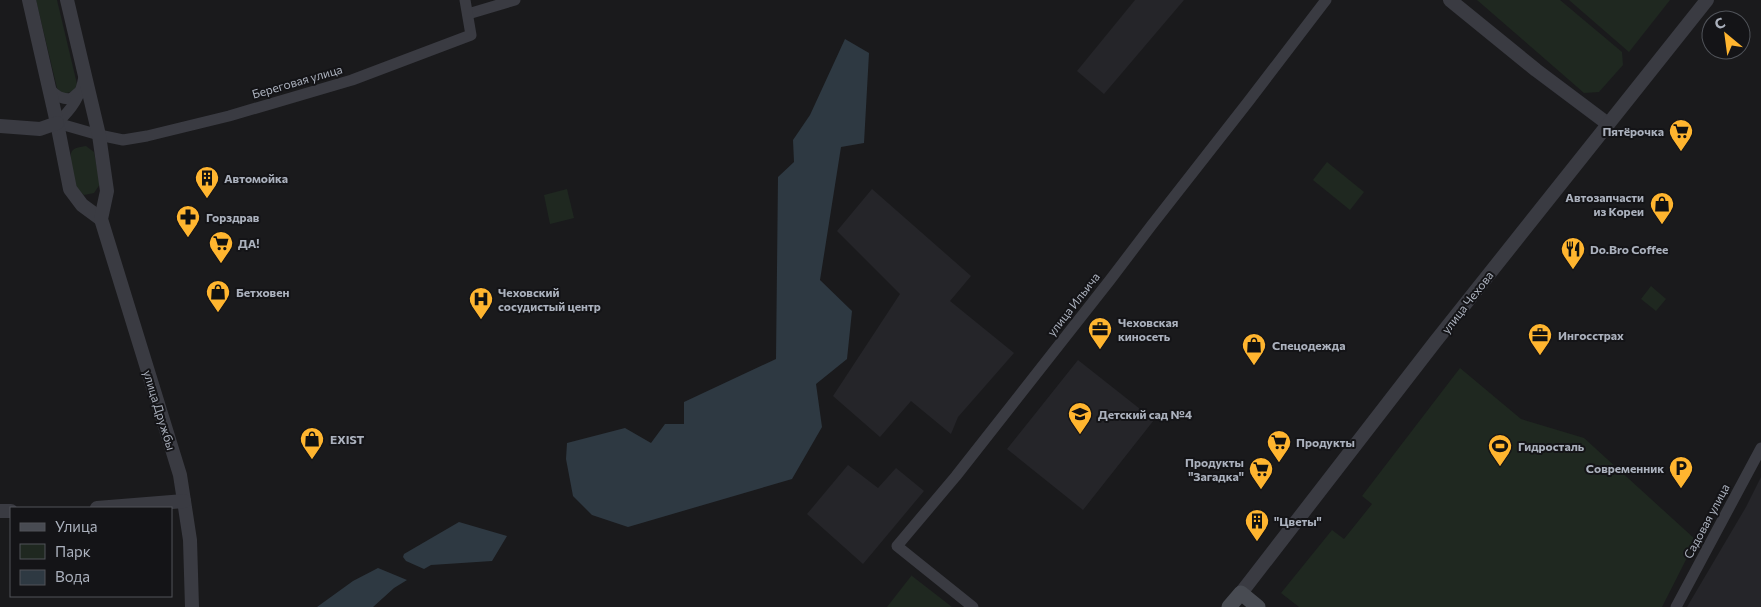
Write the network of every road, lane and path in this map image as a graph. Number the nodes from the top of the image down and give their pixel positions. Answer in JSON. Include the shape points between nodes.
{"nodes":[{"id":1,"x":29,"y":0,"type":"edge"},
{"id":2,"x":68,"y":0,"type":"edge"},
{"id":3,"x":465,"y":0,"type":"edge"},
{"id":4,"x":515,"y":0,"type":"edge"},
{"id":5,"x":1326,"y":0,"type":"edge"},
{"id":6,"x":1450,"y":0,"type":"edge"},
{"id":7,"x":1707,"y":0,"type":"edge"},
{"id":8,"x":468,"y":14,"type":"junction"},
{"id":9,"x":84,"y":72,"type":"junction"},
{"id":10,"x":82,"y":87,"type":"junction"},
{"id":11,"x":50,"y":89,"type":"junction"},
{"id":12,"x":57,"y":122,"type":"junction"},
{"id":13,"x":1608,"y":124,"type":"junction"},
{"id":14,"x":0,"y":126,"type":"edge"},
{"id":15,"x":99,"y":135,"type":"junction"},
{"id":16,"x":101,"y":219,"type":"junction"},
{"id":17,"x":1761,"y":448,"type":"edge"},
{"id":18,"x":184,"y":501,"type":"junction"},
{"id":19,"x":109,"y":507,"type":"edge"},
{"id":20,"x":1241,"y":593,"type":"junction"},
{"id":21,"x":192,"y":607,"type":"edge"},
{"id":22,"x":973,"y":607,"type":"edge"},
{"id":23,"x":1229,"y":607,"type":"edge"},
{"id":24,"x":1258,"y":607,"type":"edge"},
{"id":25,"x":1676,"y":607,"type":"edge"}],
"edges":[{"from":1,"to":11,"type":"street"},
{"from":2,"to":9,"type":"street","name":"улица Дружбы"},
{"from":3,"to":8,"type":"street"},
{"from":4,"to":8,"type":"street"},
{"from":5,"to":22,"type":"street","name":"улица Ильича","via":[[1110,280],[898,546]]},
{"from":6,"to":13,"type":"street"},
{"from":7,"to":13,"type":"street","name":"улица Чехова"},
{"from":8,"to":15,"type":"street","name":"Береговая улица","via":[[471,35],[352,80],[147,136],[123,140]]},
{"from":9,"to":10,"type":"street"},
{"from":9,"to":15,"type":"street","name":"улица Дружбы"},
{"from":10,"to":11,"type":"street","via":[[71,99],[63,99]]},
{"from":10,"to":12,"type":"street","via":[[78,100]]},
{"from":11,"to":12,"type":"street"},
{"from":12,"to":14,"type":"street","via":[[40,129]]},
{"from":12,"to":15,"type":"street","name":"Береговая улица"},
{"from":12,"to":16,"type":"street","via":[[70,189],[82,205]]},
{"from":13,"to":20,"type":"street","name":"улица Чехова"},
{"from":15,"to":16,"type":"street","name":"улица Дружбы","via":[[107,191]]},
{"from":16,"to":18,"type":"street","name":"улица Дружбы","via":[[180,475]]},
{"from":17,"to":25,"type":"street","name":"Садовая улица"},
{"from":18,"to":19,"type":"street"},
{"from":18,"to":21,"type":"street","name":"улица Дружбы","via":[[190,540]]},
{"from":20,"to":23,"type":"main road","name":"улица Чехова"},
{"from":20,"to":24,"type":"main road"}]}
